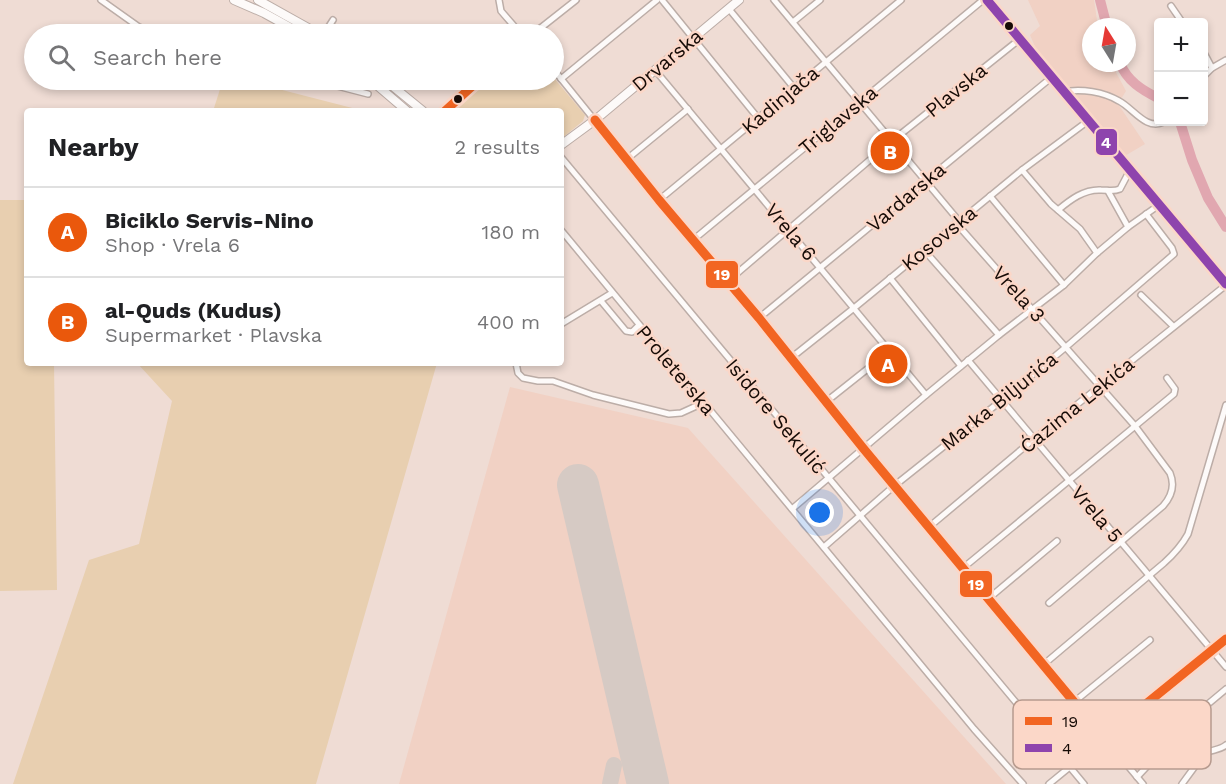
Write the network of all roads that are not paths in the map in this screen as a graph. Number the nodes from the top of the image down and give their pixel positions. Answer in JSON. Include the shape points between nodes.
{"nodes":[{"id":1,"x":102,"y":0,"type":"edge"},
{"id":2,"x":234,"y":0,"type":"edge"},
{"id":3,"x":258,"y":0,"type":"edge"},
{"id":4,"x":499,"y":0,"type":"edge"},
{"id":5,"x":576,"y":0,"type":"edge"},
{"id":6,"x":657,"y":0,"type":"edge"},
{"id":7,"x":662,"y":0,"type":"edge"},
{"id":8,"x":739,"y":0,"type":"edge"},
{"id":9,"x":774,"y":0,"type":"edge"},
{"id":10,"x":820,"y":0,"type":"edge"},
{"id":11,"x":902,"y":0,"type":"edge"},
{"id":12,"x":985,"y":0,"type":"edge"},
{"id":13,"x":1171,"y":6,"type":"dead end"},
{"id":14,"x":729,"y":9,"type":"junction"},
{"id":15,"x":1179,"y":18,"type":"edge"},
{"id":16,"x":333,"y":20,"type":"dead end"},
{"id":17,"x":793,"y":22,"type":"junction"},
{"id":18,"x":135,"y":24,"type":"edge"},
{"id":19,"x":284,"y":24,"type":"edge"},
{"id":20,"x":303,"y":24,"type":"edge"},
{"id":21,"x":330,"y":24,"type":"edge"},
{"id":22,"x":512,"y":24,"type":"edge"},
{"id":23,"x":546,"y":24,"type":"edge"},
{"id":24,"x":692,"y":38,"type":"junction"},
{"id":25,"x":1020,"y":39,"type":"junction"},
{"id":26,"x":1226,"y":60,"type":"edge"},
{"id":27,"x":1208,"y":61,"type":"edge"},
{"id":28,"x":826,"y":62,"type":"junction"},
{"id":29,"x":1212,"y":68,"type":"junction"},
{"id":30,"x":655,"y":70,"type":"junction"},
{"id":31,"x":1208,"y":72,"type":"edge"},
{"id":32,"x":564,"y":77,"type":"edge"},
{"id":33,"x":1052,"y":77,"type":"junction"},
{"id":34,"x":564,"y":83,"type":"edge"},
{"id":35,"x":794,"y":88,"type":"junction"},
{"id":36,"x":353,"y":90,"type":"edge"},
{"id":37,"x":381,"y":90,"type":"edge"},
{"id":38,"x":397,"y":90,"type":"edge"},
{"id":39,"x":1063,"y":92,"type":"junction"},
{"id":40,"x":368,"y":94,"type":"dead end"},
{"id":41,"x":860,"y":102,"type":"junction"},
{"id":42,"x":403,"y":108,"type":"edge"},
{"id":43,"x":419,"y":108,"type":"edge"},
{"id":44,"x":688,"y":109,"type":"junction"},
{"id":45,"x":758,"y":118,"type":"junction"},
{"id":46,"x":595,"y":120,"type":"junction"},
{"id":47,"x":1088,"y":121,"type":"junction"},
{"id":48,"x":1154,"y":124,"type":"edge"},
{"id":49,"x":892,"y":141,"type":"junction"},
{"id":50,"x":564,"y":144,"type":"edge"},
{"id":51,"x":721,"y":149,"type":"junction"},
{"id":52,"x":627,"y":159,"type":"junction"},
{"id":53,"x":564,"y":161,"type":"edge"},
{"id":54,"x":1022,"y":170,"type":"junction"},
{"id":55,"x":1130,"y":170,"type":"junction"},
{"id":56,"x":925,"y":181,"type":"junction"},
{"id":57,"x":755,"y":189,"type":"junction"},
{"id":58,"x":1108,"y":191,"type":"junction"},
{"id":59,"x":990,"y":196,"type":"junction"},
{"id":60,"x":659,"y":200,"type":"junction"},
{"id":61,"x":1159,"y":205,"type":"junction"},
{"id":62,"x":1058,"y":210,"type":"junction"},
{"id":63,"x":1146,"y":213,"type":"junction"},
{"id":64,"x":958,"y":222,"type":"junction"},
{"id":65,"x":1128,"y":227,"type":"junction"},
{"id":66,"x":788,"y":229,"type":"junction"},
{"id":67,"x":564,"y":234,"type":"edge"},
{"id":68,"x":693,"y":240,"type":"junction"},
{"id":69,"x":924,"y":250,"type":"junction"},
{"id":70,"x":1097,"y":253,"type":"junction"},
{"id":71,"x":820,"y":268,"type":"junction"},
{"id":72,"x":890,"y":278,"type":"junction"},
{"id":73,"x":728,"y":281,"type":"junction"},
{"id":74,"x":1226,"y":284,"type":"edge"},
{"id":75,"x":1064,"y":285,"type":"junction"},
{"id":76,"x":612,"y":293,"type":"junction"},
{"id":77,"x":1141,"y":295,"type":"dead end"},
{"id":78,"x":601,"y":301,"type":"junction"},
{"id":79,"x":854,"y":308,"type":"junction"},
{"id":80,"x":1032,"y":310,"type":"junction"},
{"id":81,"x":759,"y":318,"type":"junction"},
{"id":82,"x":564,"y":322,"type":"edge"},
{"id":83,"x":639,"y":326,"type":"junction"},
{"id":84,"x":1173,"y":326,"type":"junction"},
{"id":85,"x":999,"y":335,"type":"junction"},
{"id":86,"x":1066,"y":347,"type":"junction"},
{"id":87,"x":890,"y":351,"type":"junction"},
{"id":88,"x":791,"y":358,"type":"junction"},
{"id":89,"x":969,"y":360,"type":"junction"},
{"id":90,"x":517,"y":366,"type":"edge"},
{"id":91,"x":961,"y":366,"type":"junction"},
{"id":92,"x":1167,"y":378,"type":"dead end"},
{"id":93,"x":1100,"y":386,"type":"junction"},
{"id":94,"x":926,"y":395,"type":"junction"},
{"id":95,"x":1002,"y":400,"type":"junction"},
{"id":96,"x":826,"y":401,"type":"junction"},
{"id":97,"x":703,"y":403,"type":"junction"},
{"id":98,"x":1226,"y":405,"type":"edge"},
{"id":99,"x":1135,"y":426,"type":"junction"},
{"id":100,"x":1034,"y":439,"type":"junction"},
{"id":101,"x":863,"y":448,"type":"junction"},
{"id":102,"x":829,"y":479,"type":"junction"},
{"id":103,"x":1070,"y":481,"type":"junction"},
{"id":104,"x":894,"y":486,"type":"junction"},
{"id":105,"x":792,"y":510,"type":"junction"},
{"id":106,"x":859,"y":516,"type":"junction"},
{"id":107,"x":929,"y":527,"type":"junction"},
{"id":108,"x":1057,"y":541,"type":"dead end"},
{"id":109,"x":1121,"y":542,"type":"junction"},
{"id":110,"x":824,"y":547,"type":"junction"},
{"id":111,"x":963,"y":568,"type":"junction"},
{"id":112,"x":1149,"y":576,"type":"junction"},
{"id":113,"x":988,"y":599,"type":"junction"},
{"id":114,"x":1049,"y":603,"type":"dead end"},
{"id":115,"x":1226,"y":639,"type":"edge"},
{"id":116,"x":1150,"y":640,"type":"dead end"},
{"id":117,"x":1212,"y":650,"type":"junction"},
{"id":118,"x":1043,"y":665,"type":"junction"},
{"id":119,"x":1226,"y":667,"type":"edge"},
{"id":120,"x":1226,"y":689,"type":"edge"},
{"id":121,"x":1013,"y":700,"type":"edge"},
{"id":122,"x":1072,"y":700,"type":"edge"},
{"id":123,"x":1076,"y":700,"type":"edge"},
{"id":124,"x":1151,"y":700,"type":"edge"},
{"id":125,"x":1211,"y":702,"type":"edge"},
{"id":126,"x":1226,"y":746,"type":"edge"},
{"id":127,"x":1211,"y":751,"type":"edge"},
{"id":128,"x":1067,"y":769,"type":"edge"},
{"id":129,"x":1071,"y":769,"type":"edge"},
{"id":130,"x":1130,"y":769,"type":"edge"},
{"id":131,"x":1144,"y":769,"type":"edge"},
{"id":132,"x":1192,"y":769,"type":"edge"},
{"id":133,"x":1137,"y":777,"type":"junction"},
{"id":134,"x":1023,"y":784,"type":"edge"},
{"id":135,"x":1049,"y":784,"type":"edge"},
{"id":136,"x":1084,"y":784,"type":"edge"},
{"id":137,"x":1143,"y":784,"type":"edge"},
{"id":138,"x":1182,"y":784,"type":"edge"}],
"edges":[{"from":1,"to":18,"type":"street"},
{"from":2,"to":19,"type":"main road"},
{"from":3,"to":20,"type":"main road"},
{"from":4,"to":22,"type":"street"},
{"from":5,"to":23,"type":"street"},
{"from":6,"to":32,"type":"street"},
{"from":7,"to":24,"type":"street"},
{"from":8,"to":14,"type":"main road","name":"Drvarska"},
{"from":9,"to":17,"type":"street","name":"Vrela 3"},
{"from":10,"to":17,"type":"street"},
{"from":11,"to":28,"type":"street","name":"Kadinjača"},
{"from":12,"to":25,"type":"main road"},
{"from":12,"to":41,"type":"street","name":"Triglavska"},
{"from":13,"to":15,"type":"street"},
{"from":14,"to":24,"type":"main road","name":"Drvarska"},
{"from":14,"to":35,"type":"street"},
{"from":16,"to":21,"type":"street"},
{"from":17,"to":28,"type":"street","name":"Vrela 3"},
{"from":24,"to":30,"type":"main road","name":"Drvarska"},
{"from":24,"to":45,"type":"street"},
{"from":25,"to":33,"type":"main road"},
{"from":25,"to":49,"type":"street","name":"Plavska"},
{"from":26,"to":29,"type":"street"},
{"from":27,"to":29,"type":"street"},
{"from":28,"to":35,"type":"street","name":"Kadinjača"},
{"from":28,"to":41,"type":"street","name":"Vrela 3"},
{"from":29,"to":31,"type":"street"},
{"from":30,"to":44,"type":"street","name":"Vrela 6"},
{"from":30,"to":46,"type":"main road","name":"Drvarska"},
{"from":33,"to":39,"type":"main road"},
{"from":33,"to":56,"type":"street","name":"Vardarska"},
{"from":34,"to":46,"type":"street"},
{"from":35,"to":45,"type":"street","name":"Kadinjača"},
{"from":36,"to":40,"type":"street"},
{"from":37,"to":42,"type":"main road"},
{"from":38,"to":43,"type":"main road"},
{"from":39,"to":47,"type":"main road"},
{"from":39,"to":48,"type":"street","via":[[1081,91],[1121,101],[1140,118]]},
{"from":41,"to":49,"type":"street","name":"Vrela 3"},
{"from":41,"to":57,"type":"street","name":"Triglavska"},
{"from":44,"to":51,"type":"street","name":"Vrela 6"},
{"from":44,"to":52,"type":"street"},
{"from":45,"to":51,"type":"street","name":"Kadinjača"},
{"from":46,"to":50,"type":"main road"},
{"from":46,"to":52,"type":"street"},
{"from":47,"to":54,"type":"street","name":"Kosovska"},
{"from":47,"to":55,"type":"main road"},
{"from":49,"to":56,"type":"street","name":"Vrela 3"},
{"from":49,"to":66,"type":"street","name":"Plavska"},
{"from":51,"to":57,"type":"street","name":"Vrela 6"},
{"from":51,"to":60,"type":"street","name":"Kadinjača"},
{"from":52,"to":60,"type":"street"},
{"from":53,"to":102,"type":"street","name":"Isidore Sekulić"},
{"from":54,"to":59,"type":"street","name":"Kosovska"},
{"from":54,"to":62,"type":"street"},
{"from":55,"to":58,"type":"street","via":[[1120,189]]},
{"from":55,"to":61,"type":"main road"},
{"from":56,"to":64,"type":"street","name":"Vrela 3"},
{"from":56,"to":71,"type":"street","name":"Vardarska"},
{"from":57,"to":66,"type":"street","name":"Vrela 6"},
{"from":57,"to":68,"type":"street","name":"Triglavska"},
{"from":58,"to":62,"type":"street","via":[[1079,195]]},
{"from":58,"to":65,"type":"street"},
{"from":59,"to":64,"type":"street","name":"Kosovska"},
{"from":59,"to":75,"type":"street"},
{"from":60,"to":68,"type":"street"},
{"from":61,"to":63,"type":"street"},
{"from":61,"to":74,"type":"main road"},
{"from":62,"to":70,"type":"street","via":[[1080,229]]},
{"from":63,"to":65,"type":"street"},
{"from":63,"to":86,"type":"street","name":"Marka Biljurića","via":[[1174,254]]},
{"from":64,"to":69,"type":"street","name":"Kosovska"},
{"from":64,"to":80,"type":"street","name":"Vrela 3"},
{"from":65,"to":70,"type":"street"},
{"from":66,"to":71,"type":"street","name":"Vrela 6"},
{"from":66,"to":73,"type":"street","name":"Plavska"},
{"from":67,"to":76,"type":"street","name":"Proleterska"},
{"from":68,"to":73,"type":"street"},
{"from":69,"to":72,"type":"street","name":"Kosovska"},
{"from":69,"to":85,"type":"street"},
{"from":70,"to":75,"type":"street"},
{"from":71,"to":79,"type":"street","name":"Vrela 6"},
{"from":71,"to":81,"type":"street","name":"Vardarska"},
{"from":72,"to":79,"type":"street","name":"Kosovska"},
{"from":72,"to":91,"type":"street"},
{"from":73,"to":81,"type":"street"},
{"from":74,"to":84,"type":"street","name":"Ćazima Lekića"},
{"from":75,"to":80,"type":"street"},
{"from":76,"to":78,"type":"street"},
{"from":76,"to":83,"type":"street","name":"Proleterska"},
{"from":77,"to":84,"type":"street"},
{"from":78,"to":82,"type":"street"},
{"from":78,"to":83,"type":"street","via":[[627,331]]},
{"from":79,"to":87,"type":"street","name":"Vrela 6"},
{"from":79,"to":88,"type":"street","name":"Kosovska"},
{"from":80,"to":85,"type":"street"},
{"from":80,"to":86,"type":"street","name":"Vrela 3"},
{"from":81,"to":88,"type":"street"},
{"from":83,"to":97,"type":"street","name":"Proleterska"},
{"from":84,"to":93,"type":"street","name":"Ćazima Lekića"},
{"from":85,"to":89,"type":"street"},
{"from":86,"to":93,"type":"street","name":"Vrela 3"},
{"from":86,"to":95,"type":"street","name":"Marka Biljurića"},
{"from":87,"to":94,"type":"street","name":"Vrela 6"},
{"from":87,"to":96,"type":"street"},
{"from":88,"to":96,"type":"street"},
{"from":89,"to":91,"type":"street"},
{"from":89,"to":95,"type":"street","name":"Vrela 5"},
{"from":90,"to":97,"type":"street","via":[[523,378],[553,381],[669,414]]},
{"from":91,"to":94,"type":"street"},
{"from":92,"to":99,"type":"street","via":[[1174,394]]},
{"from":93,"to":99,"type":"street","name":"Vrela 3"},
{"from":93,"to":100,"type":"street","name":"Ćazima Lekića"},
{"from":94,"to":101,"type":"street"},
{"from":95,"to":100,"type":"street","name":"Vrela 5"},
{"from":95,"to":104,"type":"street","name":"Marka Biljurića"},
{"from":96,"to":101,"type":"street"},
{"from":97,"to":105,"type":"street","name":"Proleterska"},
{"from":98,"to":112,"type":"street","via":[[1188,534],[1174,555]]},
{"from":99,"to":103,"type":"street"},
{"from":99,"to":109,"type":"street","name":"Vrela 3","via":[[1172,476],[1173,483],[1166,503]]},
{"from":100,"to":103,"type":"street","name":"Vrela 5"},
{"from":100,"to":107,"type":"street","name":"Ćazima Lekića"},
{"from":101,"to":102,"type":"street"},
{"from":101,"to":104,"type":"street"},
{"from":102,"to":105,"type":"street"},
{"from":102,"to":106,"type":"street","name":"Isidore Sekulić"},
{"from":103,"to":109,"type":"street","name":"Vrela 5"},
{"from":103,"to":111,"type":"street"},
{"from":104,"to":106,"type":"street","name":"Marka Biljurića"},
{"from":104,"to":107,"type":"street"},
{"from":105,"to":110,"type":"street","name":"Proleterska"},
{"from":106,"to":110,"type":"street","name":"Marka Biljurića"},
{"from":106,"to":121,"type":"street","name":"Isidore Sekulić"},
{"from":107,"to":111,"type":"street"},
{"from":108,"to":113,"type":"street"},
{"from":109,"to":112,"type":"street","name":"Vrela 5"},
{"from":109,"to":114,"type":"street"},
{"from":110,"to":134,"type":"street","name":"Proleterska"},
{"from":111,"to":113,"type":"street"},
{"from":112,"to":117,"type":"street","name":"Vrela 5"},
{"from":112,"to":118,"type":"street"},
{"from":113,"to":118,"type":"street"},
{"from":115,"to":117,"type":"street"},
{"from":116,"to":123,"type":"street"},
{"from":117,"to":119,"type":"street","name":"Vrela 5"},
{"from":117,"to":124,"type":"street"},
{"from":118,"to":122,"type":"street"},
{"from":120,"to":125,"type":"street"},
{"from":126,"to":127,"type":"street"},
{"from":128,"to":135,"type":"street"},
{"from":129,"to":136,"type":"street","name":"Isidore Sekulić"},
{"from":130,"to":133,"type":"street"},
{"from":131,"to":133,"type":"street"},
{"from":132,"to":138,"type":"street"},
{"from":133,"to":137,"type":"street"}]}
